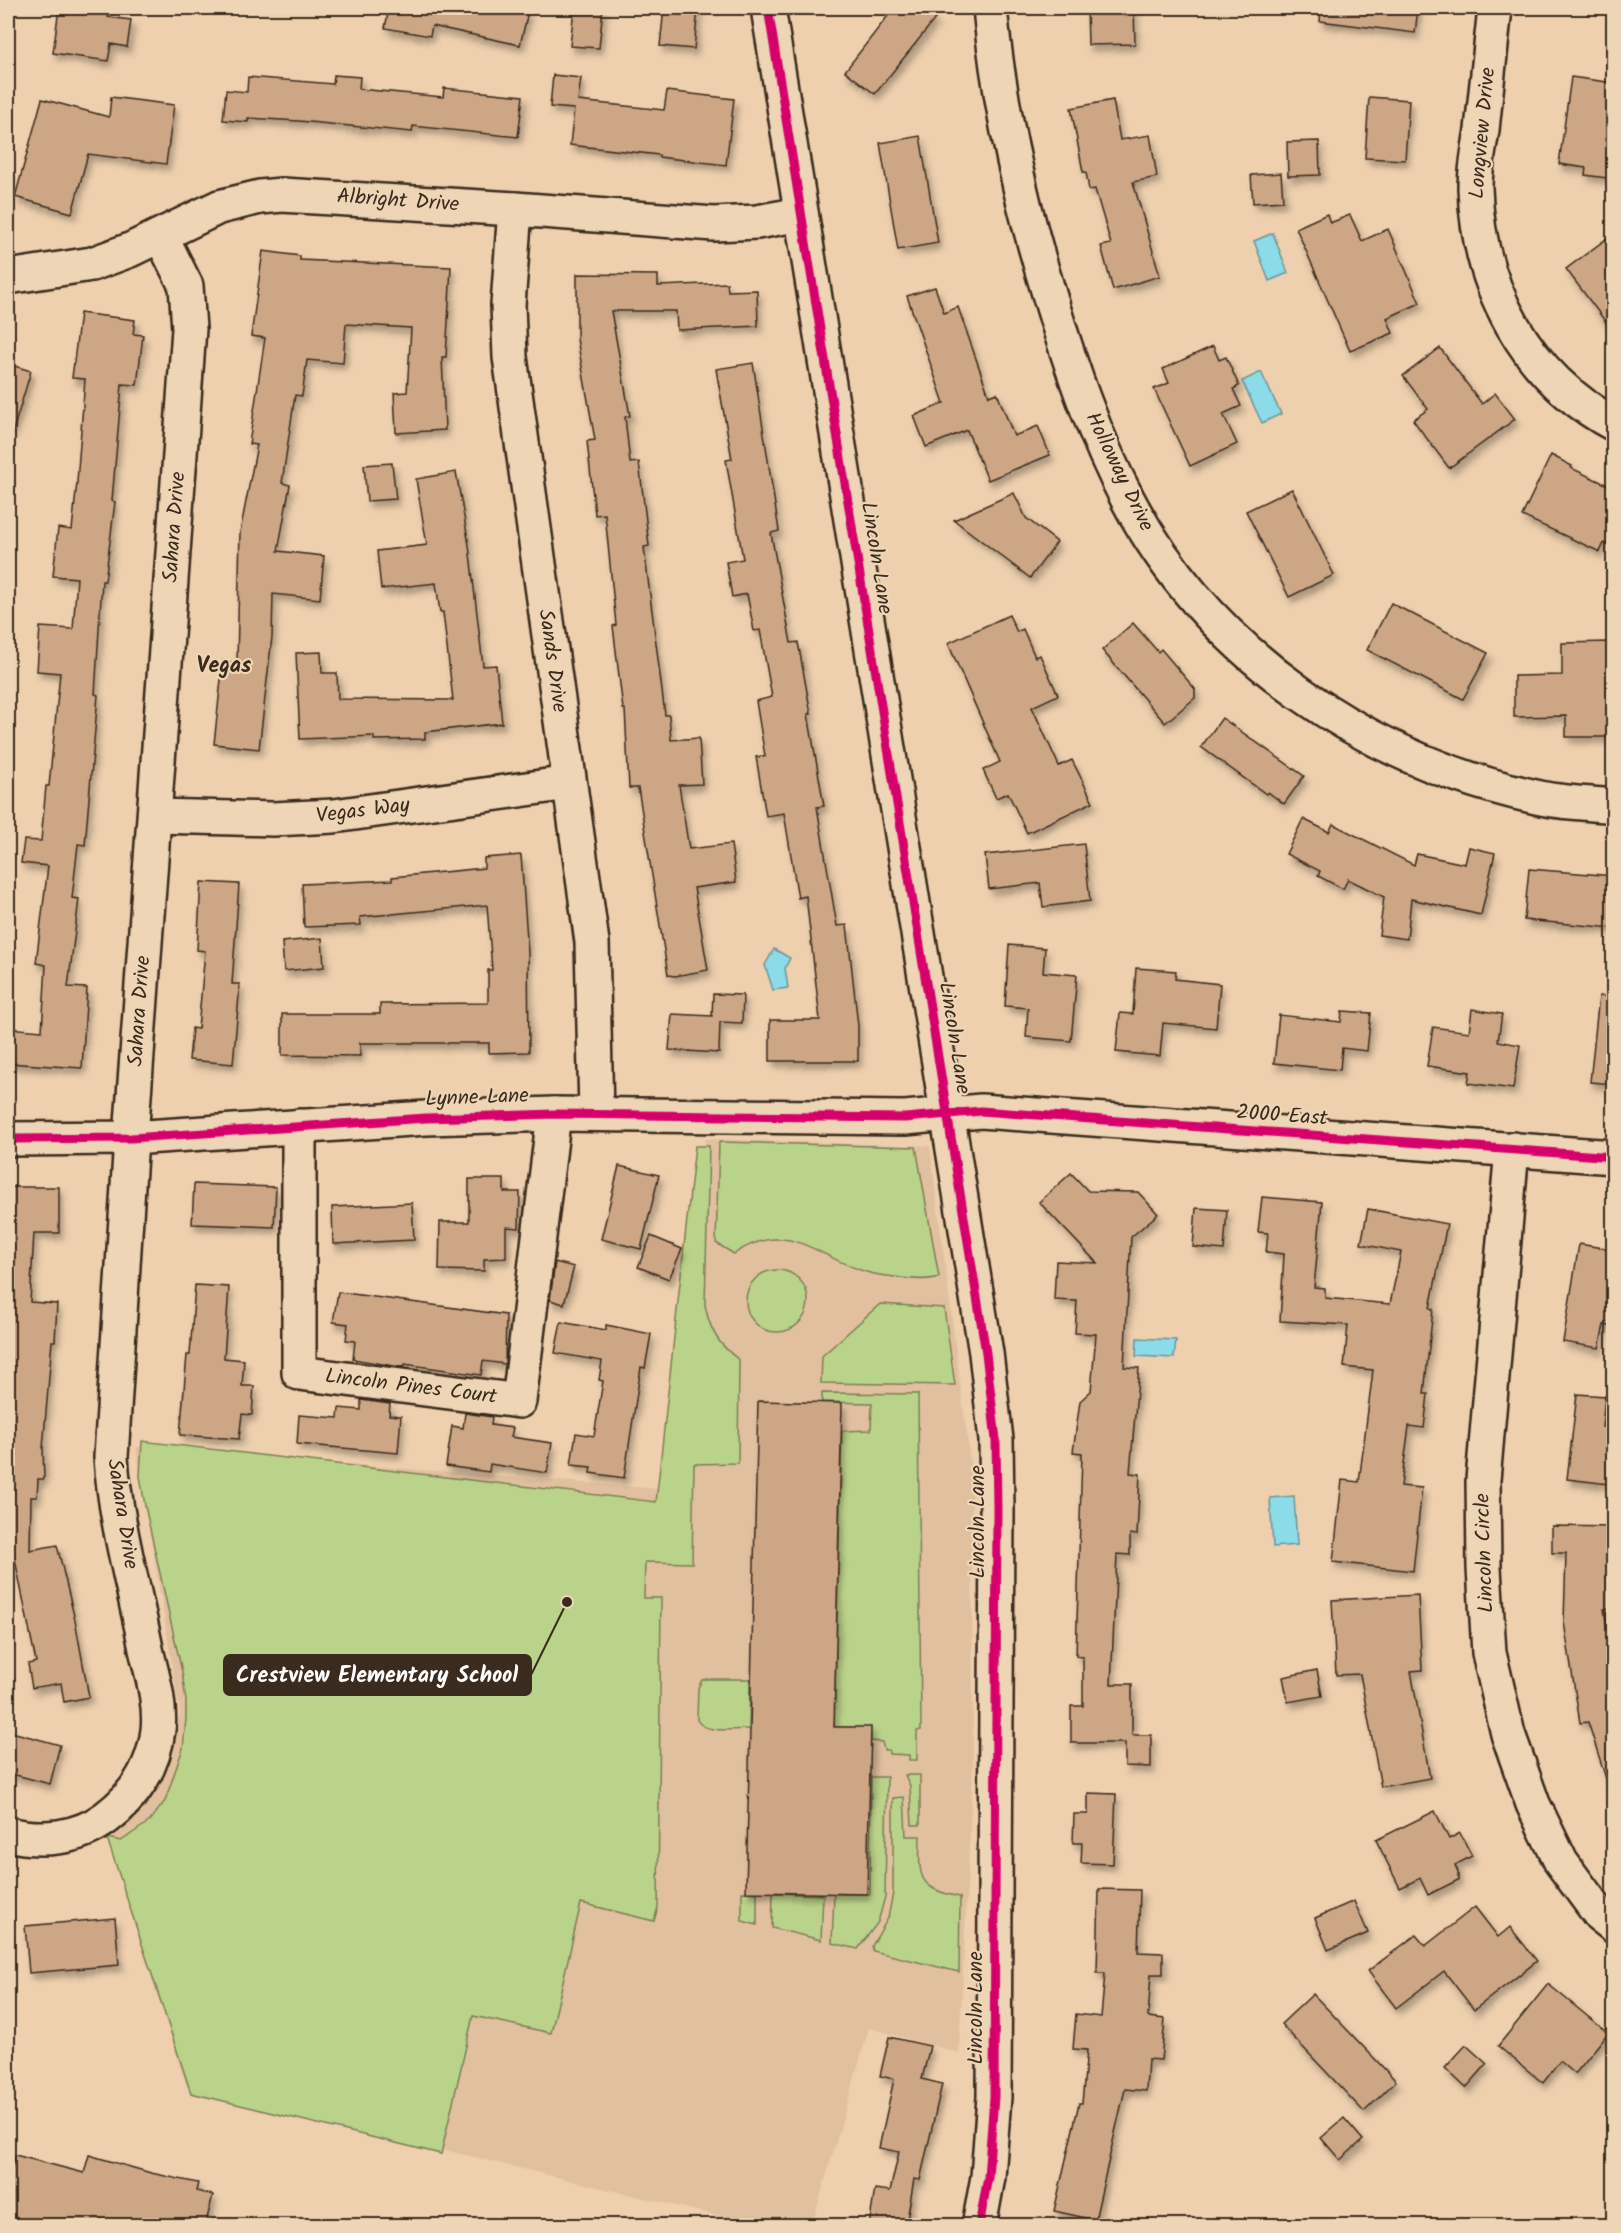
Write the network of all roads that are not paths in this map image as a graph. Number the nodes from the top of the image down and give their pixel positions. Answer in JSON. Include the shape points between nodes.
{"nodes":[{"id":1,"x":768,"y":8,"type":"edge"},
{"id":2,"x":990,"y":8,"type":"edge"},
{"id":3,"x":1495,"y":8,"type":"edge"},
{"id":4,"x":515,"y":209,"type":"junction"},
{"id":5,"x":801,"y":214,"type":"junction"},
{"id":6,"x":160,"y":236,"type":"junction"},
{"id":7,"x":8,"y":277,"type":"edge"},
{"id":8,"x":1614,"y":424,"type":"edge"},
{"id":9,"x":569,"y":783,"type":"junction"},
{"id":10,"x":1614,"y":806,"type":"edge"},
{"id":11,"x":155,"y":816,"type":"junction"},
{"id":12,"x":596,"y":1113,"type":"junction"},
{"id":13,"x":554,"y":1114,"type":"junction"},
{"id":14,"x":948,"y":1114,"type":"junction"},
{"id":15,"x":299,"y":1126,"type":"junction"},
{"id":16,"x":131,"y":1138,"type":"junction"},
{"id":17,"x":8,"y":1139,"type":"edge"},
{"id":18,"x":1512,"y":1149,"type":"junction"},
{"id":19,"x":1614,"y":1157,"type":"edge"},
{"id":20,"x":8,"y":1834,"type":"edge"},
{"id":21,"x":1614,"y":1926,"type":"edge"},
{"id":22,"x":979,"y":2226,"type":"edge"}],
"edges":[{"from":1,"to":5,"type":"street","name":"Lincoln Lane"},
{"from":2,"to":10,"type":"street","name":"Holloway Drive","via":[[1012,148],[1035,248],[1064,346],[1096,432],[1128,501],[1190,591],[1239,643],[1289,686],[1340,721],[1398,752],[1468,779],[1538,798]]},
{"from":3,"to":8,"type":"street","name":"Longview Drive","via":[[1475,186],[1479,236],[1493,288],[1522,341],[1554,380],[1589,410]]},
{"from":4,"to":5,"type":"street","name":"Albright Drive","via":[[714,224]]},
{"from":4,"to":6,"type":"street","name":"Albright Drive","via":[[282,195],[219,207]]},
{"from":4,"to":9,"type":"street","name":"Sands Drive","via":[[508,305],[510,357]]},
{"from":5,"to":14,"type":"street","name":"Lincoln Lane"},
{"from":6,"to":7,"type":"street","name":"Albright Drive","via":[[92,264]]},
{"from":6,"to":11,"type":"street","name":"Sahara Drive","via":[[186,286],[189,314]]},
{"from":9,"to":11,"type":"street","name":"Vegas Way","via":[[334,816]]},
{"from":9,"to":12,"type":"street","name":"Sands Drive","via":[[593,955]]},
{"from":11,"to":16,"type":"street","name":"Sahara Drive"},
{"from":12,"to":13,"type":"street","name":"Lynne Lane"},
{"from":12,"to":14,"type":"street","name":"Lynne Lane","via":[[905,1118]]},
{"from":13,"to":15,"type":"street","name":"Lynne Lane"},
{"from":13,"to":15,"type":"street","name":"Lincoln Pines Court","via":[[519,1401],[299,1373]]},
{"from":14,"to":18,"type":"street","name":"2000 East","via":[[981,1111]]},
{"from":14,"to":22,"type":"street","name":"Lincoln Lane","via":[[990,1380],[997,1474],[994,2097],[990,2168]]},
{"from":15,"to":16,"type":"street","name":"Lynne Lane"},
{"from":16,"to":17,"type":"street","name":"Lynne Lane"},
{"from":16,"to":20,"type":"street","name":"Sahara Drive","via":[[111,1457],[116,1501],[158,1710],[156,1743],[138,1786],[116,1811],[89,1828],[46,1839]]},
{"from":18,"to":19,"type":"street","name":"2000 East"},
{"from":18,"to":21,"type":"street","name":"Lincoln Circle","via":[[1483,1480],[1489,1653],[1508,1734],[1533,1804],[1561,1862],[1600,1915]]}]}
